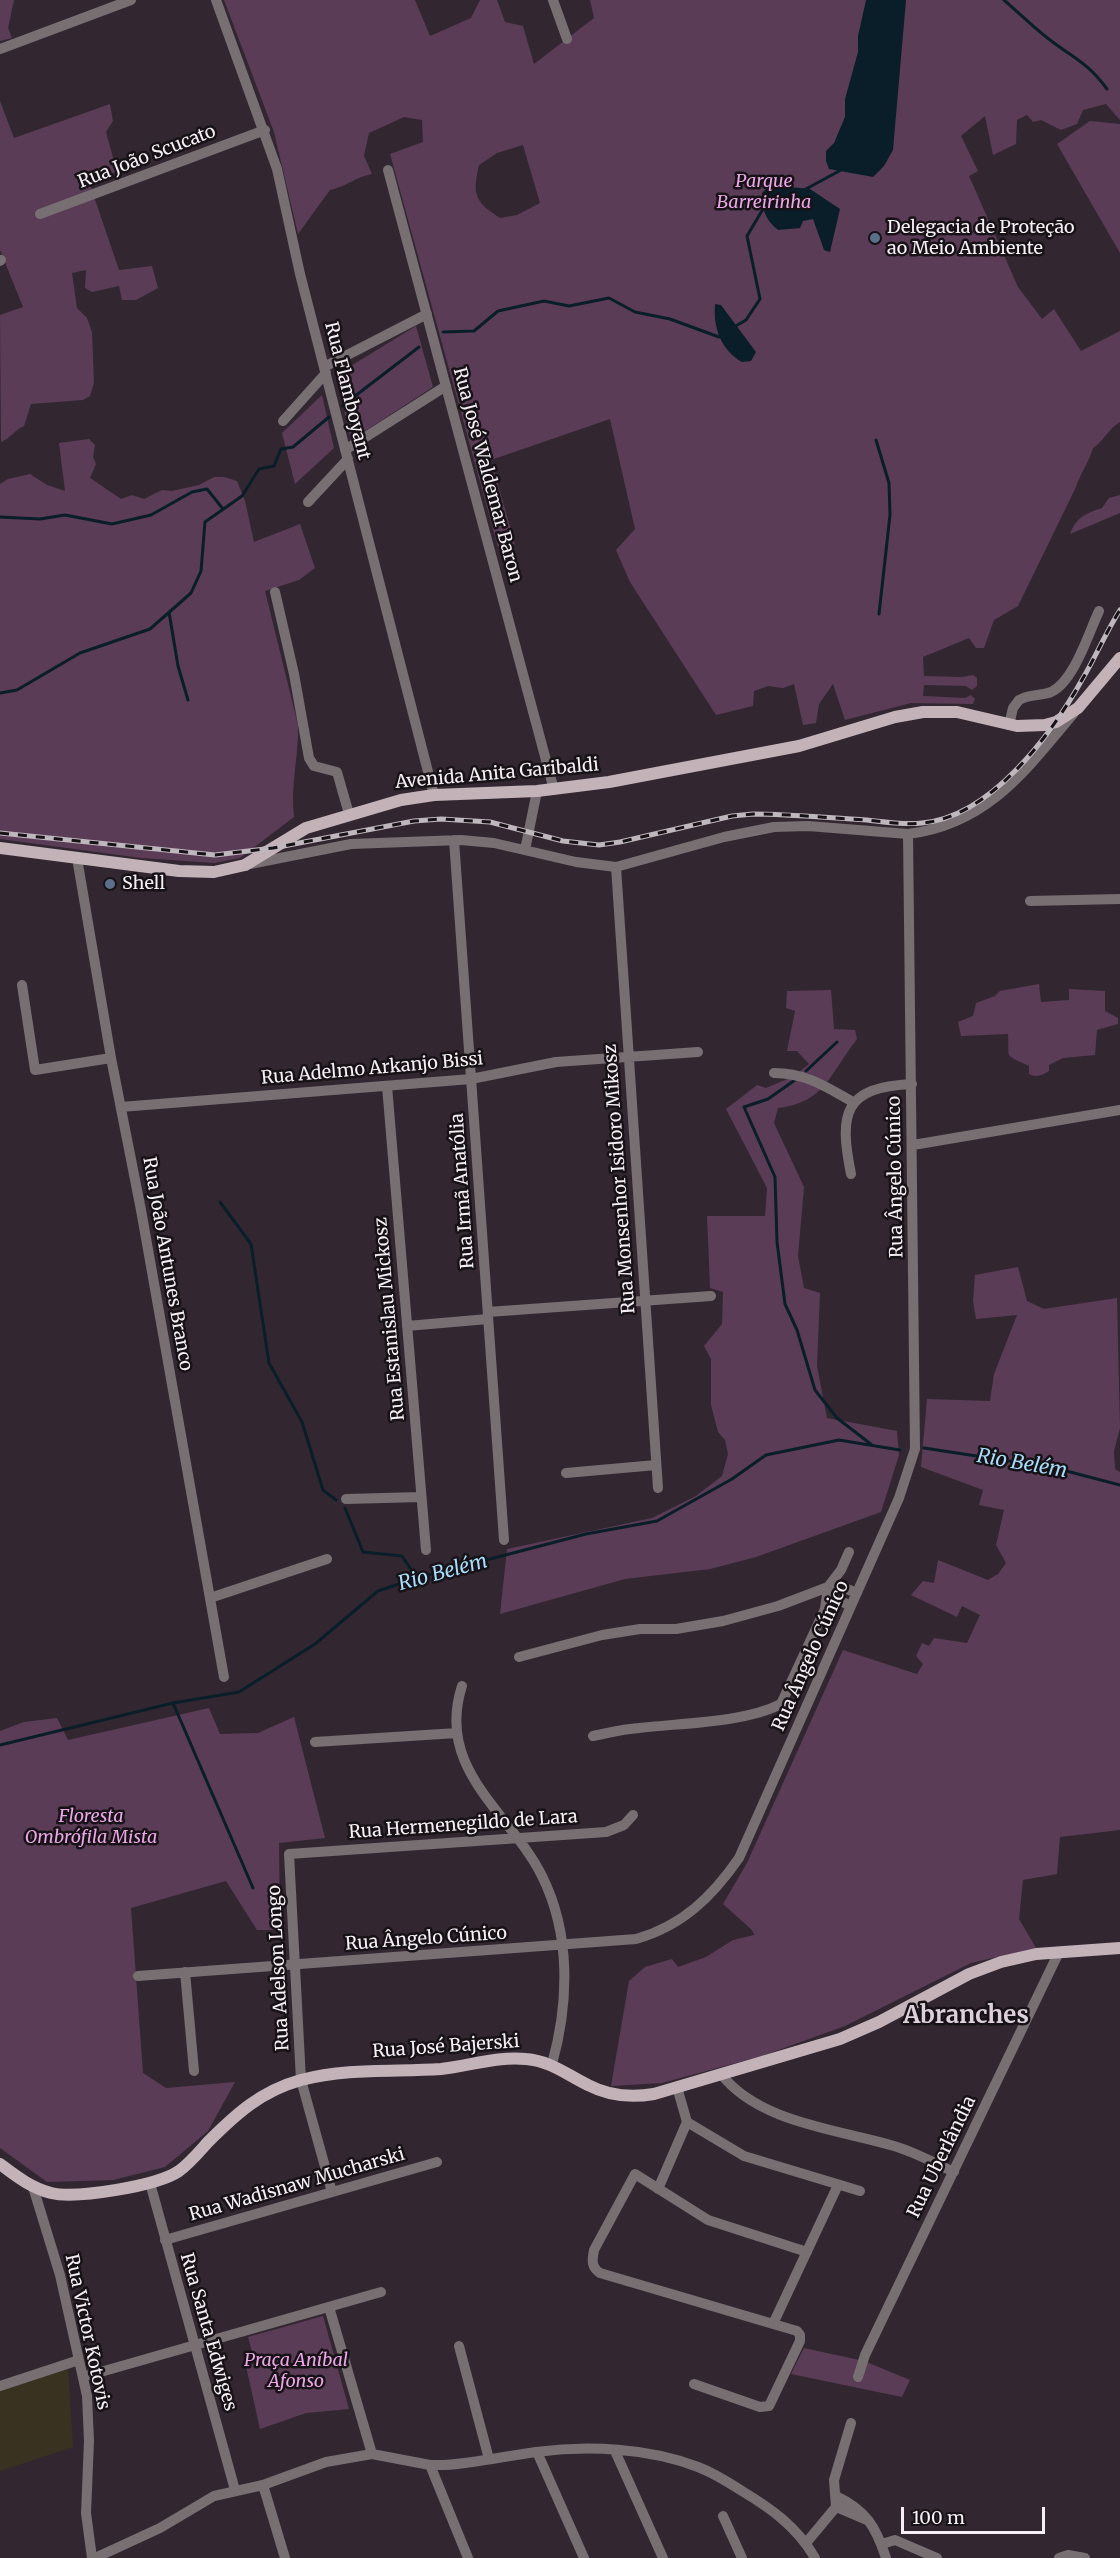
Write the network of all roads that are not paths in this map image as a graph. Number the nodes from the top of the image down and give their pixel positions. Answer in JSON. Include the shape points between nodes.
{"nodes":[{"id":1,"x":131,"y":0,"type":"edge"},
{"id":2,"x":216,"y":0,"type":"edge"},
{"id":3,"x":553,"y":0,"type":"edge"},
{"id":4,"x":567,"y":39,"type":"dead end"},
{"id":5,"x":0,"y":49,"type":"edge"},
{"id":6,"x":265,"y":130,"type":"junction"},
{"id":7,"x":388,"y":170,"type":"dead end"},
{"id":8,"x":40,"y":214,"type":"dead end"},
{"id":9,"x":427,"y":314,"type":"junction"},
{"id":10,"x":325,"y":370,"type":"junction"},
{"id":11,"x":446,"y":386,"type":"junction"},
{"id":12,"x":283,"y":421,"type":"dead end"},
{"id":13,"x":346,"y":454,"type":"junction"},
{"id":14,"x":308,"y":502,"type":"dead end"},
{"id":15,"x":275,"y":592,"type":"dead end"},
{"id":16,"x":1099,"y":611,"type":"dead end"},
{"id":17,"x":1120,"y":658,"type":"edge"},
{"id":18,"x":1078,"y":708,"type":"junction"},
{"id":19,"x":1009,"y":725,"type":"junction"},
{"id":20,"x":554,"y":790,"type":"junction"},
{"id":21,"x":537,"y":791,"type":"junction"},
{"id":22,"x":434,"y":795,"type":"junction"},
{"id":23,"x":349,"y":814,"type":"junction"},
{"id":24,"x":908,"y":834,"type":"junction"},
{"id":25,"x":454,"y":840,"type":"junction"},
{"id":26,"x":0,"y":848,"type":"edge"},
{"id":27,"x":525,"y":850,"type":"junction"},
{"id":28,"x":77,"y":858,"type":"junction"},
{"id":29,"x":245,"y":865,"type":"junction"},
{"id":30,"x":616,"y":867,"type":"junction"},
{"id":31,"x":1120,"y":899,"type":"edge"},
{"id":32,"x":1030,"y":901,"type":"dead end"},
{"id":33,"x":22,"y":985,"type":"dead end"},
{"id":34,"x":698,"y":1052,"type":"dead end"},
{"id":35,"x":628,"y":1057,"type":"junction"},
{"id":36,"x":111,"y":1058,"type":"junction"},
{"id":37,"x":774,"y":1073,"type":"dead end"},
{"id":38,"x":471,"y":1079,"type":"junction"},
{"id":39,"x":912,"y":1084,"type":"junction"},
{"id":40,"x":387,"y":1086,"type":"junction"},
{"id":41,"x":853,"y":1102,"type":"junction"},
{"id":42,"x":121,"y":1107,"type":"junction"},
{"id":43,"x":1120,"y":1110,"type":"edge"},
{"id":44,"x":913,"y":1145,"type":"junction"},
{"id":45,"x":851,"y":1174,"type":"dead end"},
{"id":46,"x":711,"y":1296,"type":"dead end"},
{"id":47,"x":645,"y":1301,"type":"junction"},
{"id":48,"x":488,"y":1315,"type":"junction"},
{"id":49,"x":407,"y":1326,"type":"junction"},
{"id":50,"x":656,"y":1465,"type":"junction"},
{"id":51,"x":566,"y":1473,"type":"dead end"},
{"id":52,"x":658,"y":1488,"type":"dead end"},
{"id":53,"x":422,"y":1497,"type":"junction"},
{"id":54,"x":346,"y":1499,"type":"dead end"},
{"id":55,"x":504,"y":1539,"type":"dead end"},
{"id":56,"x":426,"y":1550,"type":"dead end"},
{"id":57,"x":849,"y":1552,"type":"dead end"},
{"id":58,"x":327,"y":1559,"type":"dead end"},
{"id":59,"x":828,"y":1587,"type":"junction"},
{"id":60,"x":857,"y":1593,"type":"junction"},
{"id":61,"x":210,"y":1598,"type":"junction"},
{"id":62,"x":851,"y":1606,"type":"junction"},
{"id":63,"x":519,"y":1657,"type":"dead end"},
{"id":64,"x":224,"y":1677,"type":"dead end"},
{"id":65,"x":462,"y":1686,"type":"dead end"},
{"id":66,"x":458,"y":1733,"type":"junction"},
{"id":67,"x":593,"y":1736,"type":"dead end"},
{"id":68,"x":315,"y":1742,"type":"dead end"},
{"id":69,"x":633,"y":1815,"type":"dead end"},
{"id":70,"x":518,"y":1838,"type":"junction"},
{"id":71,"x":289,"y":1854,"type":"joint"},
{"id":72,"x":562,"y":1945,"type":"junction"},
{"id":73,"x":1120,"y":1948,"type":"edge"},
{"id":74,"x":1059,"y":1952,"type":"junction"},
{"id":75,"x":295,"y":1965,"type":"junction"},
{"id":76,"x":185,"y":1972,"type":"junction"},
{"id":77,"x":138,"y":1976,"type":"dead end"},
{"id":78,"x":552,"y":2064,"type":"junction"},
{"id":79,"x":194,"y":2071,"type":"dead end"},
{"id":80,"x":721,"y":2074,"type":"junction"},
{"id":81,"x":301,"y":2080,"type":"junction"},
{"id":82,"x":677,"y":2088,"type":"junction"},
{"id":83,"x":685,"y":2117,"type":"junction"},
{"id":84,"x":437,"y":2162,"type":"dead end"},
{"id":85,"x":0,"y":2164,"type":"edge"},
{"id":86,"x":954,"y":2172,"type":"junction"},
{"id":87,"x":150,"y":2183,"type":"junction"},
{"id":88,"x":838,"y":2185,"type":"junction"},
{"id":89,"x":33,"y":2187,"type":"junction"},
{"id":90,"x":658,"y":2189,"type":"junction"},
{"id":91,"x":860,"y":2191,"type":"dead end"},
{"id":92,"x":332,"y":2192,"type":"junction"},
{"id":93,"x":165,"y":2240,"type":"junction"},
{"id":94,"x":807,"y":2253,"type":"junction"},
{"id":95,"x":381,"y":2292,"type":"dead end"},
{"id":96,"x":329,"y":2307,"type":"junction"},
{"id":97,"x":773,"y":2324,"type":"junction"},
{"id":98,"x":195,"y":2345,"type":"junction"},
{"id":99,"x":459,"y":2346,"type":"dead end"},
{"id":100,"x":79,"y":2360,"type":"junction"},
{"id":101,"x":83,"y":2377,"type":"junction"},
{"id":102,"x":858,"y":2377,"type":"dead end"},
{"id":103,"x":694,"y":2384,"type":"dead end"},
{"id":104,"x":0,"y":2386,"type":"edge"},
{"id":105,"x":851,"y":2423,"type":"dead end"},
{"id":106,"x":615,"y":2451,"type":"junction"},
{"id":107,"x":537,"y":2452,"type":"junction"},
{"id":108,"x":372,"y":2454,"type":"junction"},
{"id":109,"x":489,"y":2459,"type":"junction"},
{"id":110,"x":430,"y":2465,"type":"junction"},
{"id":111,"x":263,"y":2485,"type":"junction"},
{"id":112,"x":235,"y":2490,"type":"junction"},
{"id":113,"x":836,"y":2496,"type":"junction"},
{"id":114,"x":836,"y":2507,"type":"junction"},
{"id":115,"x":723,"y":2516,"type":"dead end"},
{"id":116,"x":870,"y":2522,"type":"junction"},
{"id":117,"x":806,"y":2543,"type":"junction"},
{"id":118,"x":882,"y":2544,"type":"junction"},
{"id":119,"x":93,"y":2558,"type":"edge"},
{"id":120,"x":285,"y":2558,"type":"edge"},
{"id":121,"x":468,"y":2558,"type":"edge"},
{"id":122,"x":584,"y":2558,"type":"edge"},
{"id":123,"x":663,"y":2558,"type":"edge"},
{"id":124,"x":742,"y":2558,"type":"edge"},
{"id":125,"x":815,"y":2558,"type":"edge"},
{"id":126,"x":886,"y":2558,"type":"edge"},
{"id":127,"x":937,"y":2558,"type":"edge"},
{"id":128,"x":1059,"y":2558,"type":"edge"},
{"id":129,"x":1085,"y":2558,"type":"edge"}],
"edges":[{"from":1,"to":5,"type":"street"},
{"from":2,"to":6,"type":"street","name":"Rua Flamboyant"},
{"from":3,"to":4,"type":"street"},
{"from":6,"to":8,"type":"street","name":"Rua João Scucato"},
{"from":6,"to":10,"type":"street","name":"Rua Flamboyant"},
{"from":7,"to":9,"type":"street","name":"Rua José Waldemar Baron"},
{"from":9,"to":10,"type":"street"},
{"from":9,"to":11,"type":"street","name":"Rua José Waldemar Baron"},
{"from":10,"to":12,"type":"street"},
{"from":10,"to":13,"type":"street","name":"Rua Flamboyant"},
{"from":11,"to":13,"type":"street"},
{"from":11,"to":20,"type":"street","name":"Rua José Waldemar Baron"},
{"from":13,"to":14,"type":"street"},
{"from":13,"to":22,"type":"street","name":"Rua Flamboyant"},
{"from":15,"to":23,"type":"street","via":[[309,758],[314,766],[337,772]]},
{"from":16,"to":19,"type":"street","via":[[1062,683],[1051,692],[1019,700]]},
{"from":17,"to":18,"type":"main road","name":"Avenida Anita Garibaldi"},
{"from":18,"to":19,"type":"main road","name":"Avenida Anita Garibaldi","via":[[1046,725]]},
{"from":18,"to":24,"type":"street","via":[[1020,776],[990,803],[957,822]]},
{"from":19,"to":20,"type":"main road","name":"Avenida Anita Garibaldi","via":[[957,712],[923,712],[799,746]]},
{"from":20,"to":21,"type":"main road","name":"Avenida Anita Garibaldi"},
{"from":21,"to":22,"type":"main road","name":"Avenida Anita Garibaldi"},
{"from":21,"to":27,"type":"street"},
{"from":22,"to":23,"type":"main road","name":"Avenida Anita Garibaldi"},
{"from":23,"to":29,"type":"main road","name":"Avenida Anita Garibaldi","via":[[306,828]]},
{"from":24,"to":30,"type":"street","via":[[774,827]]},
{"from":24,"to":39,"type":"street","name":"Rua Ângelo Cúnico"},
{"from":25,"to":27,"type":"street"},
{"from":25,"to":29,"type":"street","via":[[351,844]]},
{"from":25,"to":38,"type":"street","name":"Rua Irmã Anatólia"},
{"from":26,"to":28,"type":"main road","name":"Avenida Anita Garibaldi"},
{"from":27,"to":30,"type":"street"},
{"from":28,"to":29,"type":"main road","name":"Avenida Anita Garibaldi","via":[[199,873]]},
{"from":28,"to":36,"type":"street","name":"Rua João Antunes Branco"},
{"from":30,"to":35,"type":"street","name":"Rua Monsenhor Isidoro Mikosz"},
{"from":31,"to":32,"type":"street"},
{"from":33,"to":36,"type":"street","via":[[35,1070]]},
{"from":34,"to":35,"type":"street","name":"Rua Adelmo Arkanjo Bissi"},
{"from":35,"to":38,"type":"street","name":"Rua Adelmo Arkanjo Bissi","via":[[545,1063]]},
{"from":35,"to":47,"type":"street","name":"Rua Monsenhor Isidoro Mikosz"},
{"from":36,"to":42,"type":"street","name":"Rua João Antunes Branco"},
{"from":37,"to":41,"type":"street","via":[[805,1076]]},
{"from":38,"to":40,"type":"street","name":"Rua Adelmo Arkanjo Bissi"},
{"from":38,"to":48,"type":"street","name":"Rua Irmã Anatólia"},
{"from":39,"to":41,"type":"street","via":[[872,1091]]},
{"from":39,"to":44,"type":"street","name":"Rua Ângelo Cúnico"},
{"from":40,"to":42,"type":"street","name":"Rua Adelmo Arkanjo Bissi"},
{"from":40,"to":49,"type":"street","name":"Rua Estanislau Mickosz"},
{"from":41,"to":45,"type":"street","via":[[844,1136]]},
{"from":42,"to":61,"type":"street","name":"Rua João Antunes Branco"},
{"from":43,"to":44,"type":"street"},
{"from":44,"to":60,"type":"street","name":"Rua Ângelo Cúnico","via":[[915,1449],[906,1480]]},
{"from":46,"to":47,"type":"street"},
{"from":47,"to":48,"type":"street"},
{"from":47,"to":50,"type":"street","name":"Rua Monsenhor Isidoro Mikosz"},
{"from":48,"to":49,"type":"street"},
{"from":48,"to":55,"type":"street","name":"Rua Irmã Anatólia"},
{"from":49,"to":53,"type":"street","name":"Rua Estanislau Mickosz"},
{"from":50,"to":51,"type":"street"},
{"from":50,"to":52,"type":"street","name":"Rua Monsenhor Isidoro Mikosz"},
{"from":53,"to":54,"type":"street"},
{"from":53,"to":56,"type":"street","name":"Rua Estanislau Mickosz"},
{"from":57,"to":59,"type":"street"},
{"from":58,"to":61,"type":"street"},
{"from":59,"to":60,"type":"street","via":[[839,1586]]},
{"from":59,"to":62,"type":"street","via":[[834,1598]]},
{"from":59,"to":63,"type":"street","via":[[723,1621],[676,1629],[624,1631]]},
{"from":59,"to":67,"type":"street","via":[[825,1609],[781,1704],[725,1719]]},
{"from":60,"to":62,"type":"street","name":"Rua Ângelo Cúnico"},
{"from":61,"to":64,"type":"street","name":"Rua João Antunes Branco"},
{"from":62,"to":72,"type":"street","name":"Rua Ângelo Cúnico","via":[[739,1858],[720,1884],[691,1914],[655,1934]]},
{"from":65,"to":66,"type":"street","via":[[457,1707]]},
{"from":66,"to":68,"type":"street"},
{"from":66,"to":70,"type":"street","via":[[465,1763],[481,1794]]},
{"from":69,"to":70,"type":"street","name":"Rua Hermenegildo de Lara","via":[[624,1825],[606,1832]]},
{"from":70,"to":71,"type":"street","name":"Rua Hermenegildo de Lara"},
{"from":70,"to":72,"type":"street","via":[[548,1890]]},
{"from":71,"to":75,"type":"street","name":"Rua Adelson Longo"},
{"from":72,"to":75,"type":"street","name":"Rua Ângelo Cúnico"},
{"from":72,"to":78,"type":"street","via":[[564,2004]]},
{"from":73,"to":74,"type":"main road","name":"Rua José Bajerski"},
{"from":74,"to":80,"type":"main road","name":"Rua José Bajerski","via":[[1028,1955],[986,1967],[840,2039]]},
{"from":74,"to":86,"type":"street","name":"Rua Uberlândia"},
{"from":75,"to":76,"type":"street","name":"Rua Ângelo Cúnico"},
{"from":75,"to":81,"type":"street","name":"Rua Adelson Longo"},
{"from":76,"to":77,"type":"street","name":"Rua Ângelo Cúnico"},
{"from":76,"to":79,"type":"street"},
{"from":78,"to":81,"type":"main road","name":"Rua José Bajerski","via":[[508,2059],[439,2069],[345,2072]]},
{"from":78,"to":82,"type":"main road","name":"Rua José Bajerski","via":[[586,2085],[618,2096],[643,2096]]},
{"from":80,"to":82,"type":"main road","name":"Rua José Bajerski"},
{"from":80,"to":86,"type":"street","via":[[742,2096],[771,2112],[895,2146]]},
{"from":81,"to":87,"type":"main road","name":"Rua José Bajerski","via":[[252,2101],[181,2169]]},
{"from":81,"to":92,"type":"street","name":"Rua Adelson Longo"},
{"from":82,"to":83,"type":"street"},
{"from":83,"to":88,"type":"street","via":[[744,2156]]},
{"from":83,"to":90,"type":"street"},
{"from":84,"to":92,"type":"street","name":"Rua Wadisnaw Mucharski"},
{"from":85,"to":89,"type":"main road","name":"Rua José Bajerski"},
{"from":86,"to":102,"type":"street","name":"Rua Uberlândia"},
{"from":87,"to":89,"type":"main road","name":"Rua José Bajerski","via":[[79,2194],[52,2193]]},
{"from":87,"to":93,"type":"street","name":"Rua Santa Edwiges"},
{"from":88,"to":91,"type":"street"},
{"from":88,"to":94,"type":"street"},
{"from":89,"to":100,"type":"street","name":"Rua Victor Kotovis","via":[[60,2275]]},
{"from":90,"to":94,"type":"street","via":[[708,2220]]},
{"from":90,"to":97,"type":"street","via":[[635,2174],[594,2250],[595,2270]]},
{"from":92,"to":93,"type":"street","name":"Rua Wadisnaw Mucharski"},
{"from":93,"to":98,"type":"street","name":"Rua Santa Edwiges"},
{"from":94,"to":97,"type":"street"},
{"from":95,"to":96,"type":"street"},
{"from":96,"to":98,"type":"street"},
{"from":96,"to":108,"type":"street"},
{"from":97,"to":103,"type":"street","via":[[797,2331],[801,2338],[768,2406],[760,2407]]},
{"from":98,"to":101,"type":"street"},
{"from":98,"to":112,"type":"street","name":"Rua Santa Edwiges"},
{"from":99,"to":109,"type":"street"},
{"from":100,"to":101,"type":"street","name":"Rua Victor Kotovis"},
{"from":100,"to":104,"type":"street"},
{"from":101,"to":119,"type":"street","name":"Rua Victor Kotovis","via":[[89,2425],[86,2513]]},
{"from":105,"to":113,"type":"street","via":[[834,2480]]},
{"from":106,"to":107,"type":"street"},
{"from":106,"to":117,"type":"street","via":[[675,2460],[715,2475],[772,2510]]},
{"from":106,"to":123,"type":"street"},
{"from":107,"to":109,"type":"street"},
{"from":107,"to":122,"type":"street"},
{"from":108,"to":110,"type":"street"},
{"from":108,"to":111,"type":"street","via":[[326,2462]]},
{"from":109,"to":110,"type":"street"},
{"from":110,"to":121,"type":"street"},
{"from":111,"to":112,"type":"street"},
{"from":111,"to":120,"type":"street"},
{"from":112,"to":119,"type":"street","via":[[214,2496],[160,2528]]},
{"from":113,"to":114,"type":"street"},
{"from":113,"to":116,"type":"street","via":[[854,2504]]},
{"from":114,"to":116,"type":"street"},
{"from":114,"to":117,"type":"street"},
{"from":115,"to":124,"type":"street"},
{"from":116,"to":118,"type":"street"},
{"from":117,"to":125,"type":"street"},
{"from":118,"to":126,"type":"street"},
{"from":118,"to":127,"type":"street","via":[[895,2540]]},
{"from":128,"to":129,"type":"street"}]}
